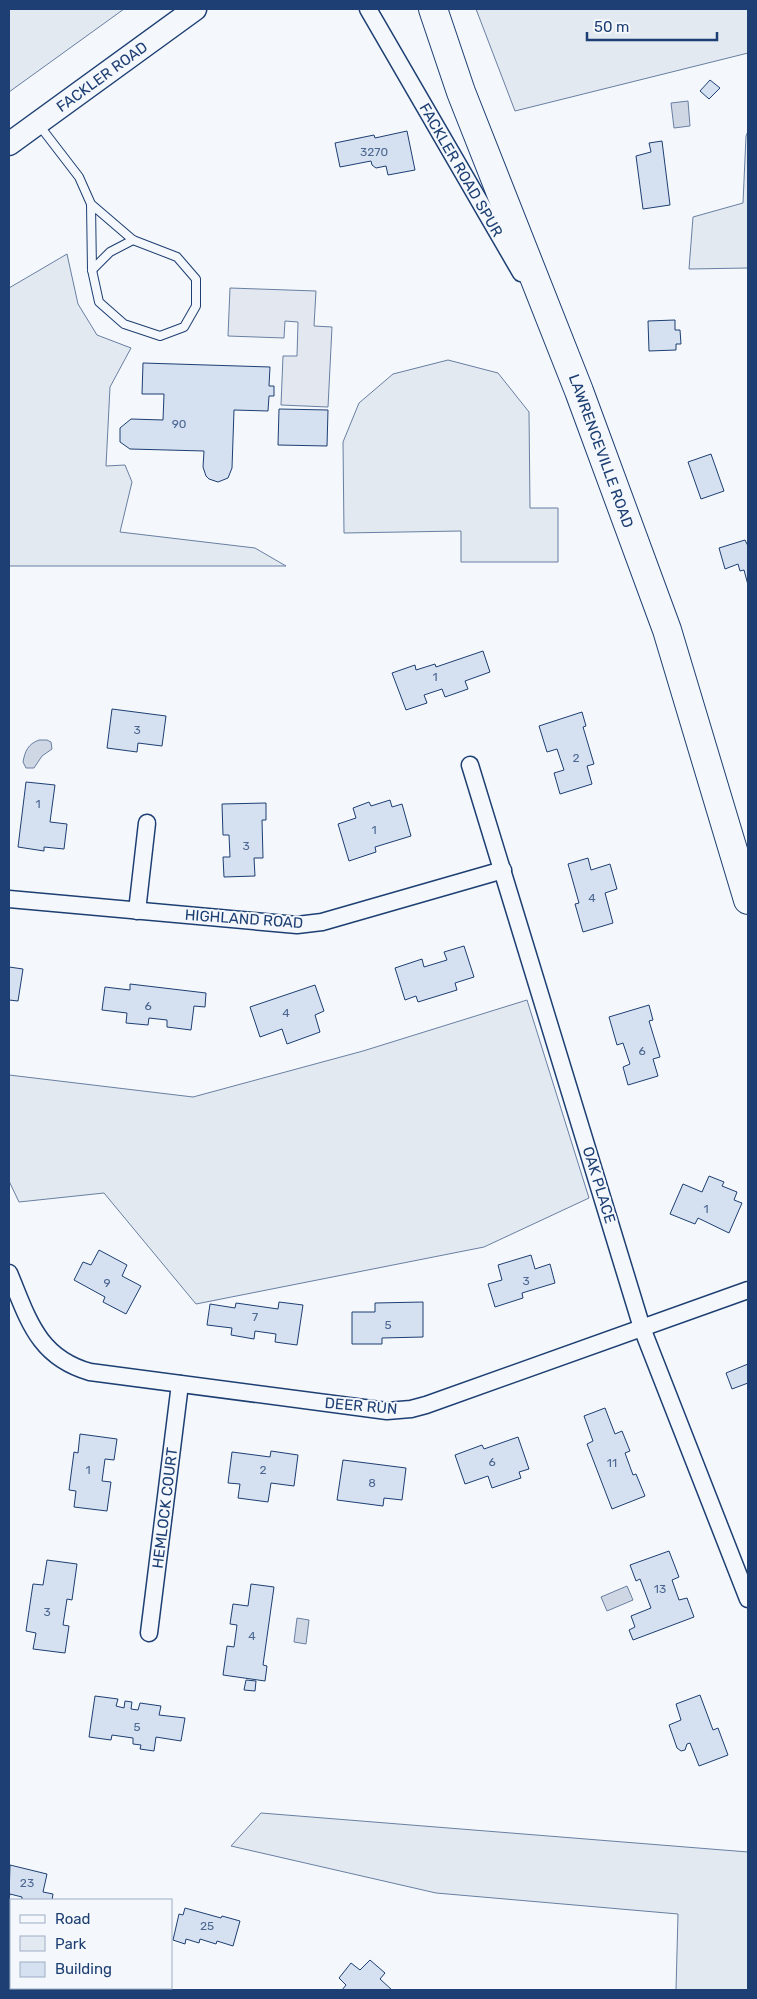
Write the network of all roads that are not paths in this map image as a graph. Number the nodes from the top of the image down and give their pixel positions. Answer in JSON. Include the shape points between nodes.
{"nodes":[{"id":1,"x":195,"y":9,"type":"edge"},
{"id":2,"x":368,"y":9,"type":"edge"},
{"id":3,"x":433,"y":9,"type":"edge"},
{"id":4,"x":37,"y":124,"type":"junction"},
{"id":5,"x":9,"y":144,"type":"edge"},
{"id":6,"x":91,"y":204,"type":"junction"},
{"id":7,"x":133,"y":240,"type":"junction"},
{"id":8,"x":92,"y":270,"type":"junction"},
{"id":9,"x":555,"y":331,"type":"junction"},
{"id":10,"x":470,"y":765,"type":"dead end"},
{"id":11,"x":147,"y":823,"type":"dead end"},
{"id":12,"x":503,"y":870,"type":"junction"},
{"id":13,"x":9,"y":899,"type":"edge"},
{"id":14,"x":748,"y":900,"type":"edge"},
{"id":15,"x":137,"y":911,"type":"junction"},
{"id":16,"x":9,"y":1273,"type":"edge"},
{"id":17,"x":748,"y":1290,"type":"edge"},
{"id":18,"x":642,"y":1328,"type":"junction"},
{"id":19,"x":180,"y":1384,"type":"junction"},
{"id":20,"x":748,"y":1599,"type":"edge"},
{"id":21,"x":149,"y":1633,"type":"dead end"}],
"edges":[{"from":1,"to":4,"type":"street","name":"FACKLER ROAD"},
{"from":2,"to":9,"type":"street","name":"FACKLER ROAD SPUR"},
{"from":3,"to":9,"type":"highway","name":"LAWRENCEVILLE ROAD","via":[[461,92]]},
{"from":4,"to":5,"type":"street","name":"FACKLER ROAD"},
{"from":4,"to":6,"type":"lane","via":[[79,177]]},
{"from":6,"to":7,"type":"lane"},
{"from":6,"to":8,"type":"lane"},
{"from":7,"to":8,"type":"lane","via":[[110,252]]},
{"from":7,"to":8,"type":"lane","via":[[177,257],[196,279],[196,306],[184,327],[160,336],[124,324],[99,302]]},
{"from":9,"to":14,"type":"highway","name":"LAWRENCEVILLE ROAD","via":[[667,630]]},
{"from":10,"to":12,"type":"street","name":"OAK PLACE"},
{"from":11,"to":15,"type":"street"},
{"from":12,"to":15,"type":"street","name":"HIGHLAND ROAD","via":[[306,924],[270,924]]},
{"from":12,"to":18,"type":"street","name":"OAK PLACE"},
{"from":13,"to":15,"type":"street","name":"HIGHLAND ROAD"},
{"from":16,"to":19,"type":"street","name":"DEER RUN","via":[[32,1330],[44,1346],[62,1360],[90,1372]]},
{"from":17,"to":18,"type":"street","name":"DEER RUN"},
{"from":18,"to":19,"type":"street","name":"DEER RUN","via":[[410,1409],[387,1411]]},
{"from":18,"to":20,"type":"street","name":"OAK PLACE"},
{"from":19,"to":21,"type":"street","name":"HEMLOCK COURT"}]}
